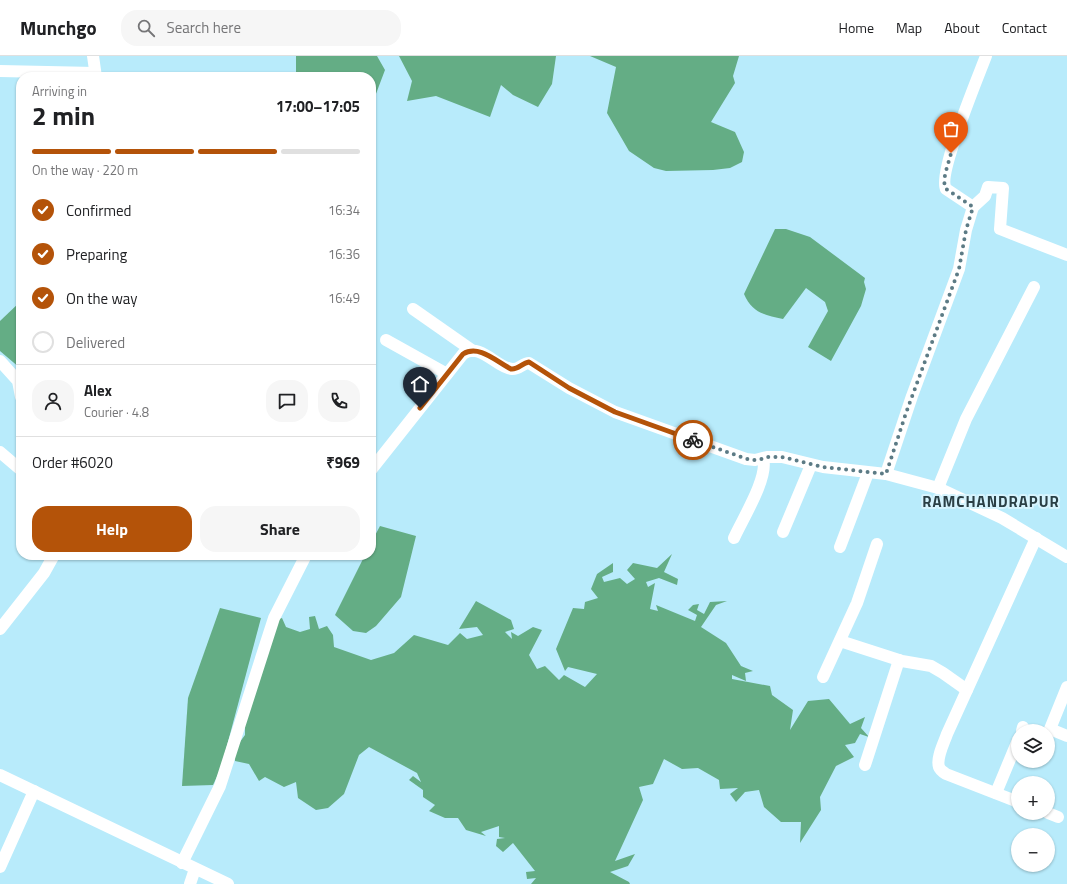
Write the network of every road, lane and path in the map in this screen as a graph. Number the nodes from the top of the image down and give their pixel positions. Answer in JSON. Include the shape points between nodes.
{"nodes":[{"id":1,"x":93,"y":56,"type":"edge"},
{"id":2,"x":986,"y":56,"type":"edge"},
{"id":3,"x":0,"y":71,"type":"edge"},
{"id":4,"x":18,"y":72,"type":"edge"},
{"id":5,"x":96,"y":72,"type":"edge"},
{"id":6,"x":973,"y":207,"type":"junction"},
{"id":7,"x":1067,"y":255,"type":"edge"},
{"id":8,"x":1034,"y":287,"type":"dead end"},
{"id":9,"x":413,"y":308,"type":"dead end"},
{"id":10,"x":386,"y":340,"type":"dead end"},
{"id":11,"x":473,"y":351,"type":"junction"},
{"id":12,"x":0,"y":361,"type":"edge"},
{"id":13,"x":447,"y":374,"type":"junction"},
{"id":14,"x":16,"y":376,"type":"edge"},
{"id":15,"x":0,"y":452,"type":"edge"},
{"id":16,"x":763,"y":459,"type":"junction"},
{"id":17,"x":376,"y":464,"type":"edge"},
{"id":18,"x":811,"y":464,"type":"junction"},
{"id":19,"x":16,"y":466,"type":"edge"},
{"id":20,"x":868,"y":473,"type":"junction"},
{"id":21,"x":886,"y":474,"type":"junction"},
{"id":22,"x":938,"y":488,"type":"junction"},
{"id":23,"x":783,"y":532,"type":"dead end"},
{"id":24,"x":734,"y":538,"type":"dead end"},
{"id":25,"x":1036,"y":538,"type":"junction"},
{"id":26,"x":877,"y":544,"type":"dead end"},
{"id":27,"x":840,"y":547,"type":"dead end"},
{"id":28,"x":1067,"y":557,"type":"edge"},
{"id":29,"x":51,"y":560,"type":"edge"},
{"id":30,"x":303,"y":560,"type":"edge"},
{"id":31,"x":0,"y":629,"type":"edge"},
{"id":32,"x":840,"y":641,"type":"junction"},
{"id":33,"x":899,"y":660,"type":"junction"},
{"id":34,"x":823,"y":677,"type":"dead end"},
{"id":35,"x":1067,"y":687,"type":"edge"},
{"id":36,"x":967,"y":690,"type":"junction"},
{"id":37,"x":1067,"y":736,"type":"edge"},
{"id":38,"x":1011,"y":757,"type":"edge"},
{"id":39,"x":865,"y":765,"type":"dead end"},
{"id":40,"x":0,"y":775,"type":"edge"},
{"id":41,"x":34,"y":791,"type":"junction"},
{"id":42,"x":996,"y":793,"type":"junction"},
{"id":43,"x":1011,"y":799,"type":"edge"},
{"id":44,"x":182,"y":863,"type":"junction"},
{"id":45,"x":0,"y":867,"type":"edge"},
{"id":46,"x":195,"y":869,"type":"junction"},
{"id":47,"x":190,"y":884,"type":"edge"},
{"id":48,"x":228,"y":884,"type":"edge"}],
"edges":[{"from":1,"to":5,"type":"street"},
{"from":2,"to":6,"type":"street","via":[[959,126],[944,184],[946,189]]},
{"from":3,"to":4,"type":"street"},
{"from":6,"to":7,"type":"street","via":[[985,196],[988,188],[1003,188],[1000,229]]},
{"from":6,"to":21,"type":"street","via":[[959,269]]},
{"from":8,"to":22,"type":"street","via":[[966,418]]},
{"from":9,"to":11,"type":"street"},
{"from":10,"to":13,"type":"street"},
{"from":11,"to":13,"type":"street","via":[[463,354]]},
{"from":11,"to":16,"type":"street","via":[[482,353],[511,369],[529,362],[569,388],[615,412],[746,459]]},
{"from":12,"to":14,"type":"street"},
{"from":13,"to":17,"type":"street"},
{"from":15,"to":19,"type":"street"},
{"from":16,"to":18,"type":"street","via":[[782,457]]},
{"from":16,"to":24,"type":"street","via":[[760,484]]},
{"from":18,"to":20,"type":"street"},
{"from":18,"to":23,"type":"street"},
{"from":20,"to":21,"type":"street"},
{"from":20,"to":27,"type":"street"},
{"from":21,"to":22,"type":"street"},
{"from":22,"to":25,"type":"street","via":[[1002,518]]},
{"from":25,"to":28,"type":"street"},
{"from":25,"to":36,"type":"street"},
{"from":26,"to":32,"type":"street"},
{"from":29,"to":31,"type":"street","via":[[44,574]]},
{"from":30,"to":44,"type":"street","via":[[274,618],[220,786]]},
{"from":32,"to":33,"type":"street"},
{"from":32,"to":34,"type":"street"},
{"from":33,"to":36,"type":"street","via":[[931,666]]},
{"from":33,"to":39,"type":"street"},
{"from":35,"to":37,"type":"street","via":[[1050,729]]},
{"from":36,"to":42,"type":"street","via":[[947,734],[938,766],[946,774]]},
{"from":38,"to":42,"type":"street"},
{"from":40,"to":41,"type":"street"},
{"from":41,"to":44,"type":"street"},
{"from":41,"to":45,"type":"street"},
{"from":42,"to":43,"type":"street"},
{"from":44,"to":46,"type":"street"},
{"from":46,"to":47,"type":"street"},
{"from":46,"to":48,"type":"street"}]}
